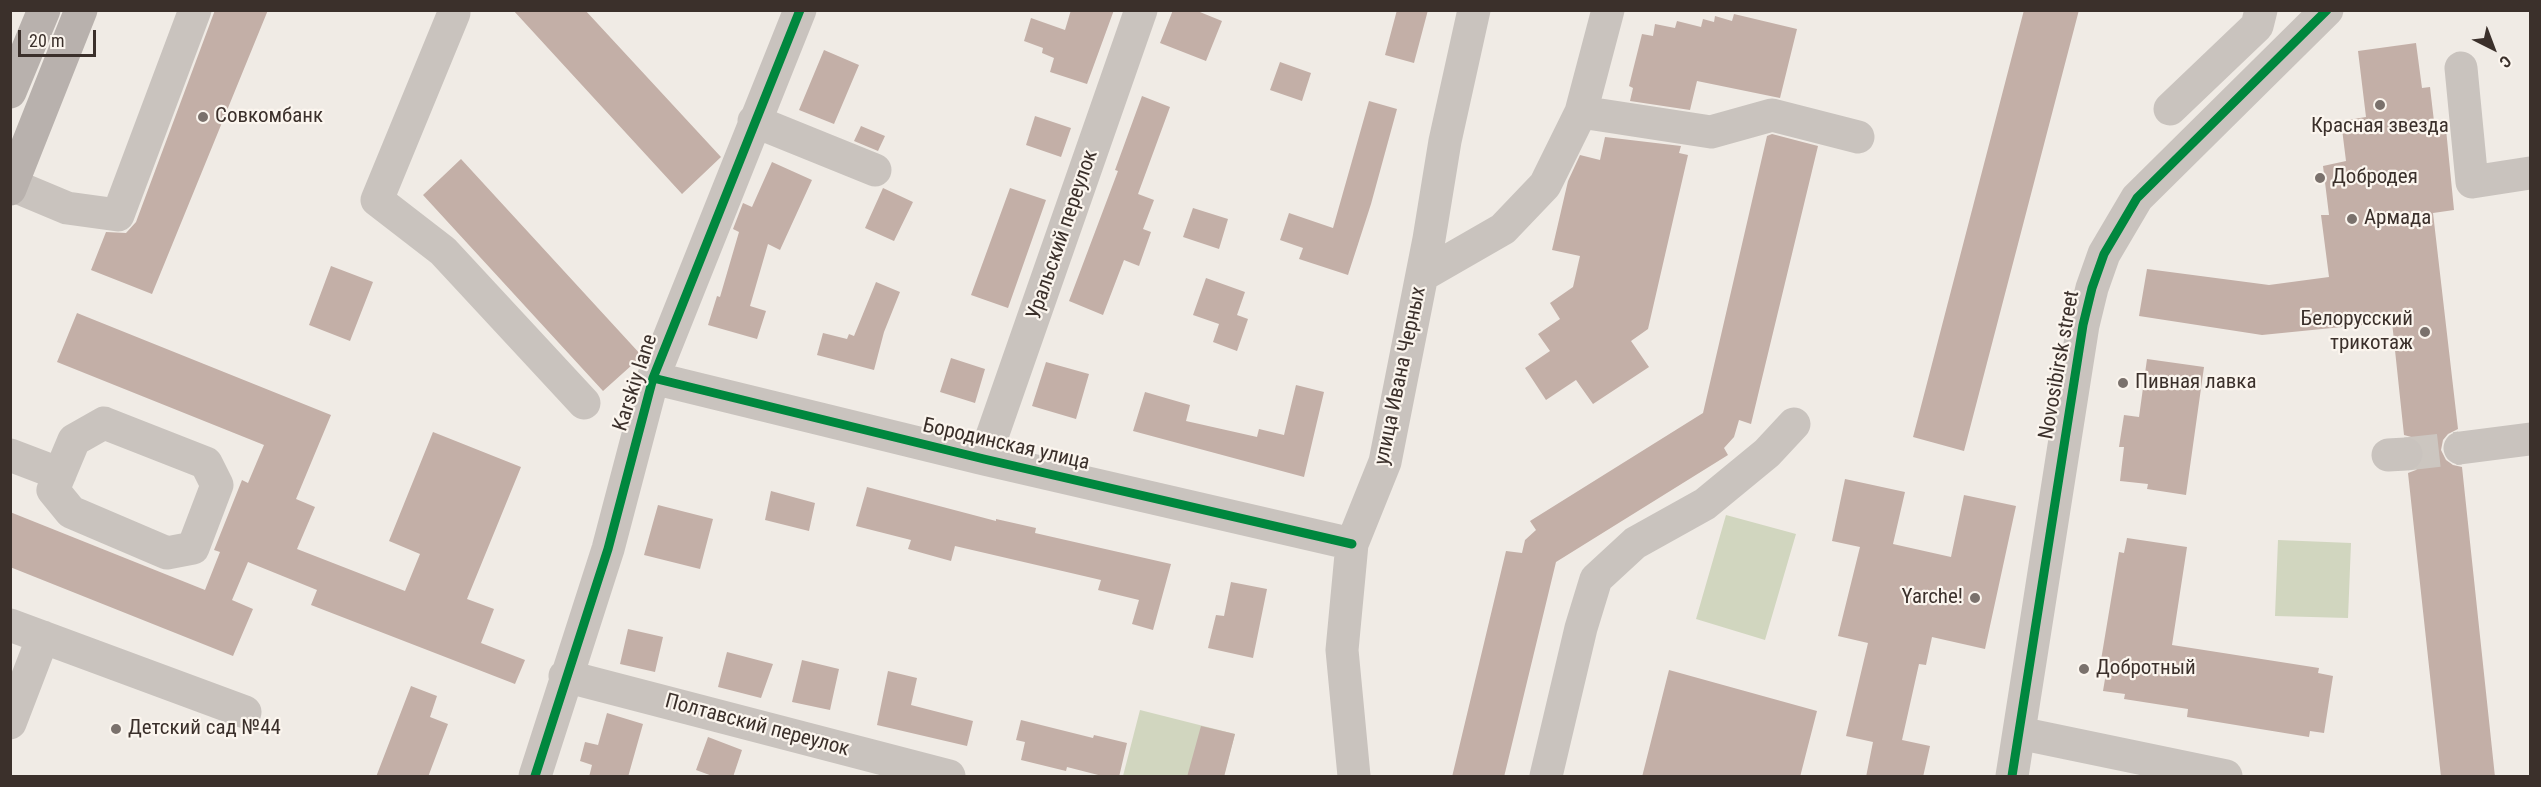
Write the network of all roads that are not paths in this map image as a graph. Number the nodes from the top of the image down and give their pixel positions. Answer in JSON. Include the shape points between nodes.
{"nodes":[{"id":1,"x":44,"y":10,"type":"edge"},
{"id":2,"x":81,"y":10,"type":"edge"},
{"id":3,"x":195,"y":10,"type":"edge"},
{"id":4,"x":800,"y":10,"type":"edge"},
{"id":5,"x":1142,"y":10,"type":"edge"},
{"id":6,"x":1474,"y":10,"type":"edge"},
{"id":7,"x":1608,"y":10,"type":"edge"},
{"id":8,"x":2261,"y":10,"type":"edge"},
{"id":9,"x":2327,"y":10,"type":"edge"},
{"id":10,"x":454,"y":13,"type":"dead end"},
{"id":11,"x":2462,"y":68,"type":"dead end"},
{"id":12,"x":10,"y":93,"type":"edge"},
{"id":13,"x":2170,"y":110,"type":"dead end"},
{"id":14,"x":1581,"y":112,"type":"junction"},
{"id":15,"x":754,"y":121,"type":"junction"},
{"id":16,"x":1858,"y":137,"type":"dead end"},
{"id":17,"x":875,"y":170,"type":"dead end"},
{"id":18,"x":2530,"y":173,"type":"edge"},
{"id":19,"x":11,"y":187,"type":"edge"},
{"id":20,"x":1422,"y":275,"type":"junction"},
{"id":21,"x":653,"y":378,"type":"junction"},
{"id":22,"x":584,"y":403,"type":"dead end"},
{"id":23,"x":1794,"y":424,"type":"dead end"},
{"id":24,"x":2530,"y":439,"type":"edge"},
{"id":25,"x":2460,"y":448,"type":"tunnel mouth"},
{"id":26,"x":10,"y":455,"type":"edge"},
{"id":27,"x":984,"y":459,"type":"junction"},
{"id":28,"x":60,"y":474,"type":"junction"},
{"id":29,"x":1352,"y":544,"type":"junction"},
{"id":30,"x":10,"y":625,"type":"edge"},
{"id":31,"x":43,"y":637,"type":"junction"},
{"id":32,"x":565,"y":676,"type":"junction"},
{"id":33,"x":245,"y":712,"type":"dead end"},
{"id":34,"x":10,"y":723,"type":"edge"},
{"id":35,"x":2019,"y":733,"type":"junction"},
{"id":36,"x":535,"y":777,"type":"edge"},
{"id":37,"x":949,"y":777,"type":"edge"},
{"id":38,"x":1354,"y":777,"type":"edge"},
{"id":39,"x":1546,"y":777,"type":"edge"},
{"id":40,"x":2012,"y":777,"type":"edge"},
{"id":41,"x":2226,"y":777,"type":"edge"}],
"edges":[{"from":1,"to":12,"type":"main road"},
{"from":2,"to":19,"type":"main road"},
{"from":3,"to":19,"type":"street","via":[[118,215],[67,208]]},
{"from":4,"to":15,"type":"street","name":"Karskiy lane"},
{"from":5,"to":27,"type":"street","name":"Уральский переулок"},
{"from":6,"to":20,"type":"street","name":"улица Ивана Черных"},
{"from":7,"to":14,"type":"street"},
{"from":8,"to":13,"type":"street","via":[[2257,26]]},
{"from":9,"to":35,"type":"street","name":"Novosibirsk street","via":[[2137,198],[2104,254],[2083,324]]},
{"from":10,"to":22,"type":"street","via":[[377,200],[442,250]]},
{"from":11,"to":18,"type":"street","via":[[2472,182]]},
{"from":14,"to":16,"type":"street","via":[[1711,132],[1772,115]]},
{"from":14,"to":20,"type":"street","via":[[1545,185],[1503,229]]},
{"from":15,"to":17,"type":"street"},
{"from":15,"to":21,"type":"street","name":"Karskiy lane"},
{"from":20,"to":29,"type":"street","name":"улица Ивана Черных","via":[[1385,462]]},
{"from":21,"to":27,"type":"street","name":"Бородинская улица"},
{"from":21,"to":32,"type":"street","name":"Karskiy lane","via":[[608,549]]},
{"from":23,"to":39,"type":"street","via":[[1767,453],[1705,504],[1635,543],[1596,579]]},
{"from":24,"to":25,"type":"street"},
{"from":26,"to":28,"type":"street"},
{"from":27,"to":29,"type":"street","name":"Бородинская улица"},
{"from":28,"to":28,"type":"street","via":[[53,490],[71,512],[167,553],[193,548],[217,485],[206,463],[104,423],[74,440]]},
{"from":29,"to":38,"type":"street","name":"улица Ивана Черных","via":[[1342,650]]},
{"from":30,"to":31,"type":"street"},
{"from":31,"to":33,"type":"street"},
{"from":31,"to":34,"type":"street"},
{"from":32,"to":36,"type":"street","name":"Karskiy lane"},
{"from":32,"to":37,"type":"street","name":"Полтавский переулок"},
{"from":35,"to":40,"type":"street","name":"Novosibirsk street"},
{"from":35,"to":41,"type":"street"}]}
